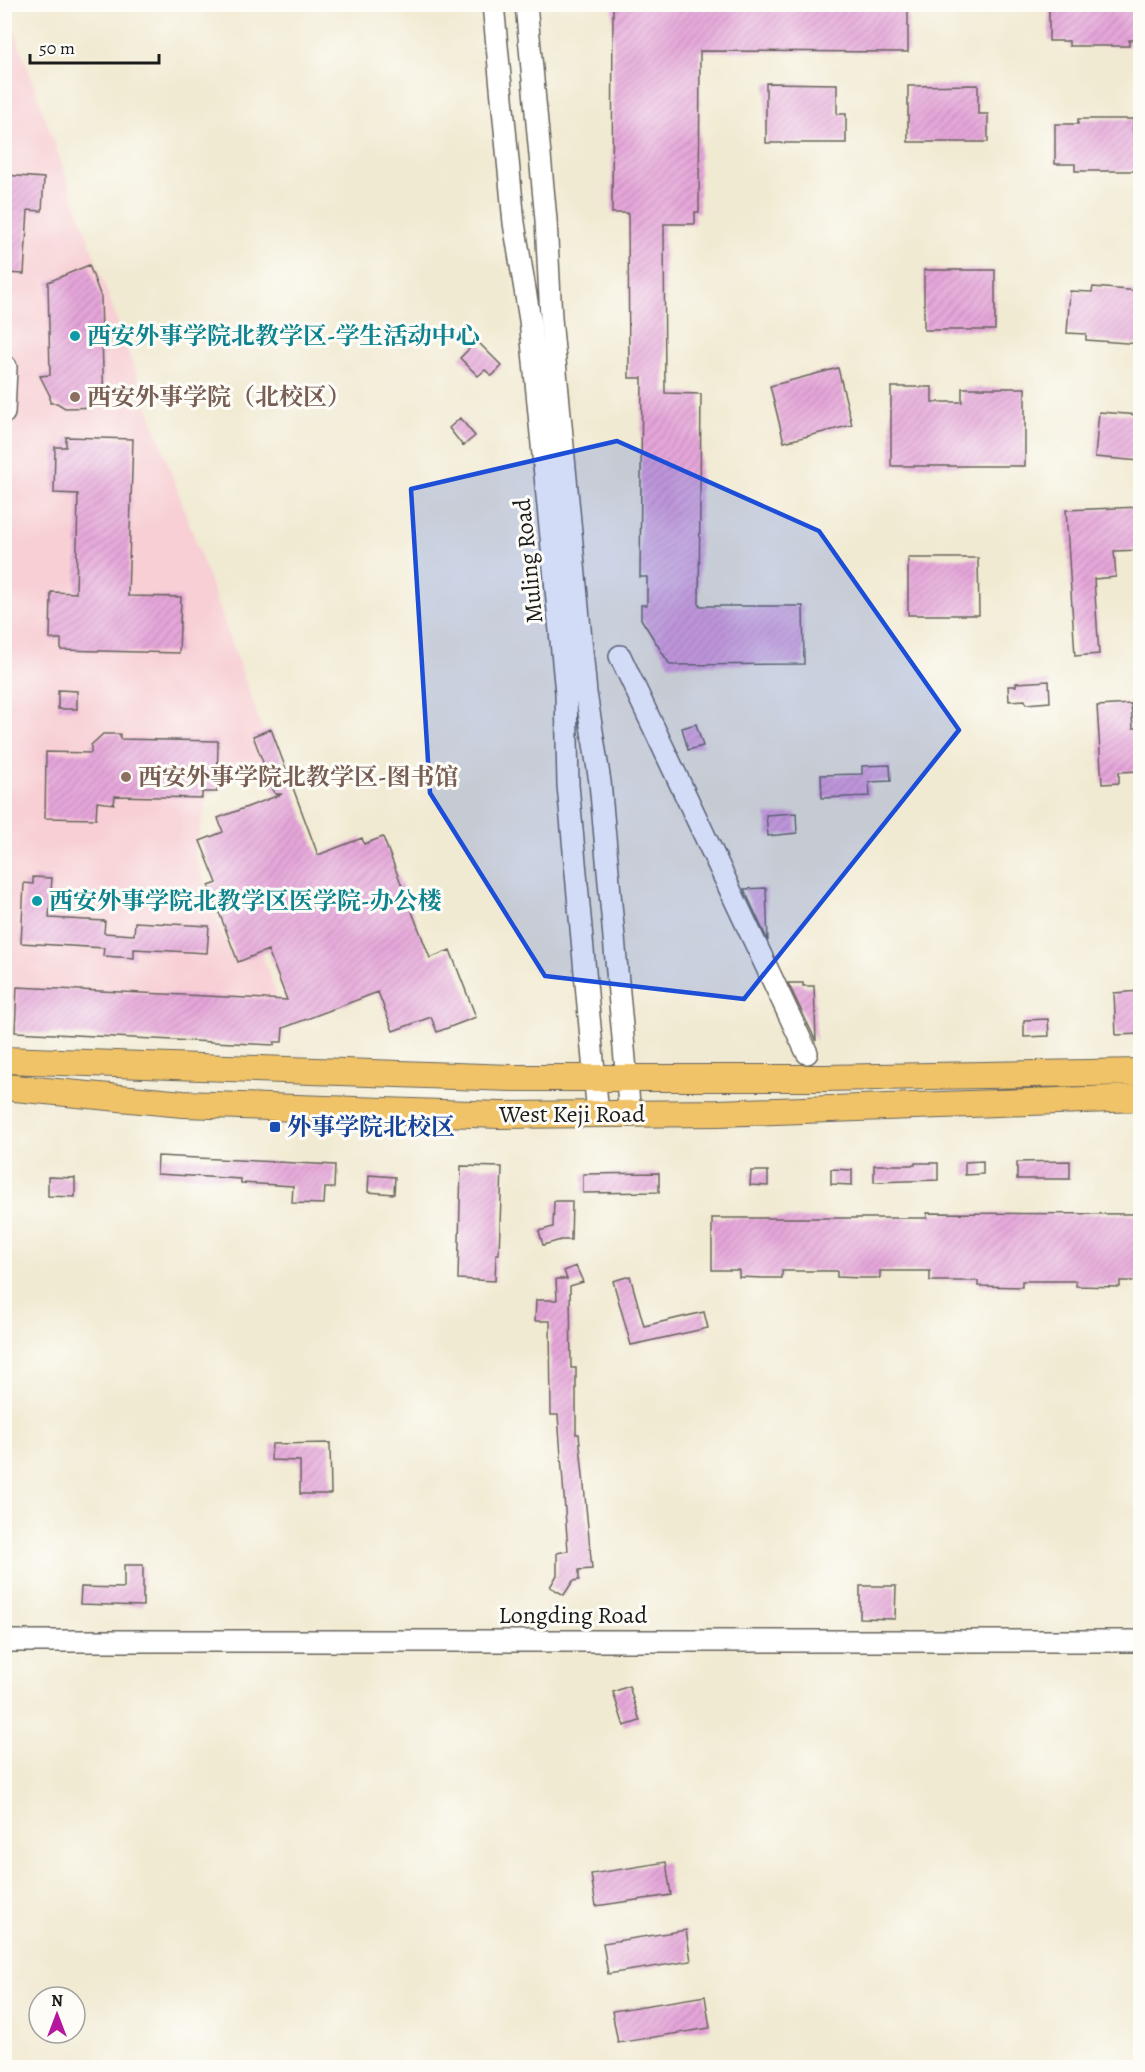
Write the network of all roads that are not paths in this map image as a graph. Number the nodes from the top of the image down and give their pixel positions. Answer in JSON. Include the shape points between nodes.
{"nodes":[{"id":1,"x":493,"y":4,"type":"edge"},
{"id":2,"x":526,"y":4,"type":"edge"},
{"id":3,"x":4,"y":367,"type":"edge"},
{"id":4,"x":4,"y":413,"type":"edge"},
{"id":5,"x":620,"y":656,"type":"dead end"},
{"id":6,"x":807,"y":1053,"type":"dead end"},
{"id":7,"x":4,"y":1060,"type":"edge"},
{"id":8,"x":1140,"y":1072,"type":"edge"},
{"id":9,"x":595,"y":1078,"type":"junction"},
{"id":10,"x":627,"y":1078,"type":"junction"},
{"id":11,"x":4,"y":1087,"type":"edge"},
{"id":12,"x":1140,"y":1098,"type":"edge"},
{"id":13,"x":598,"y":1114,"type":"junction"},
{"id":14,"x":630,"y":1114,"type":"junction"},
{"id":15,"x":4,"y":1641,"type":"edge"},
{"id":16,"x":1140,"y":1641,"type":"edge"}],
"edges":[{"from":1,"to":9,"type":"street","name":"Muling Road","via":[[514,223],[530,320],[566,693],[568,786]]},
{"from":2,"to":10,"type":"street","name":"Muling Road","via":[[583,670],[600,782]]},
{"from":3,"to":4,"type":"street"},
{"from":5,"to":6,"type":"street"},
{"from":7,"to":9,"type":"main road","name":"West Keji Road"},
{"from":8,"to":10,"type":"main road","name":"West Keji Road"},
{"from":9,"to":10,"type":"main road","name":"West Keji Road"},
{"from":9,"to":13,"type":"street","name":"Muling Road"},
{"from":10,"to":14,"type":"street","name":"Muling Road"},
{"from":11,"to":13,"type":"main road","name":"West Keji Road","via":[[183,1104]]},
{"from":12,"to":14,"type":"main road","name":"West Keji Road"},
{"from":13,"to":14,"type":"main road","name":"West Keji Road"},
{"from":15,"to":16,"type":"street","name":"Longding Road"}]}
